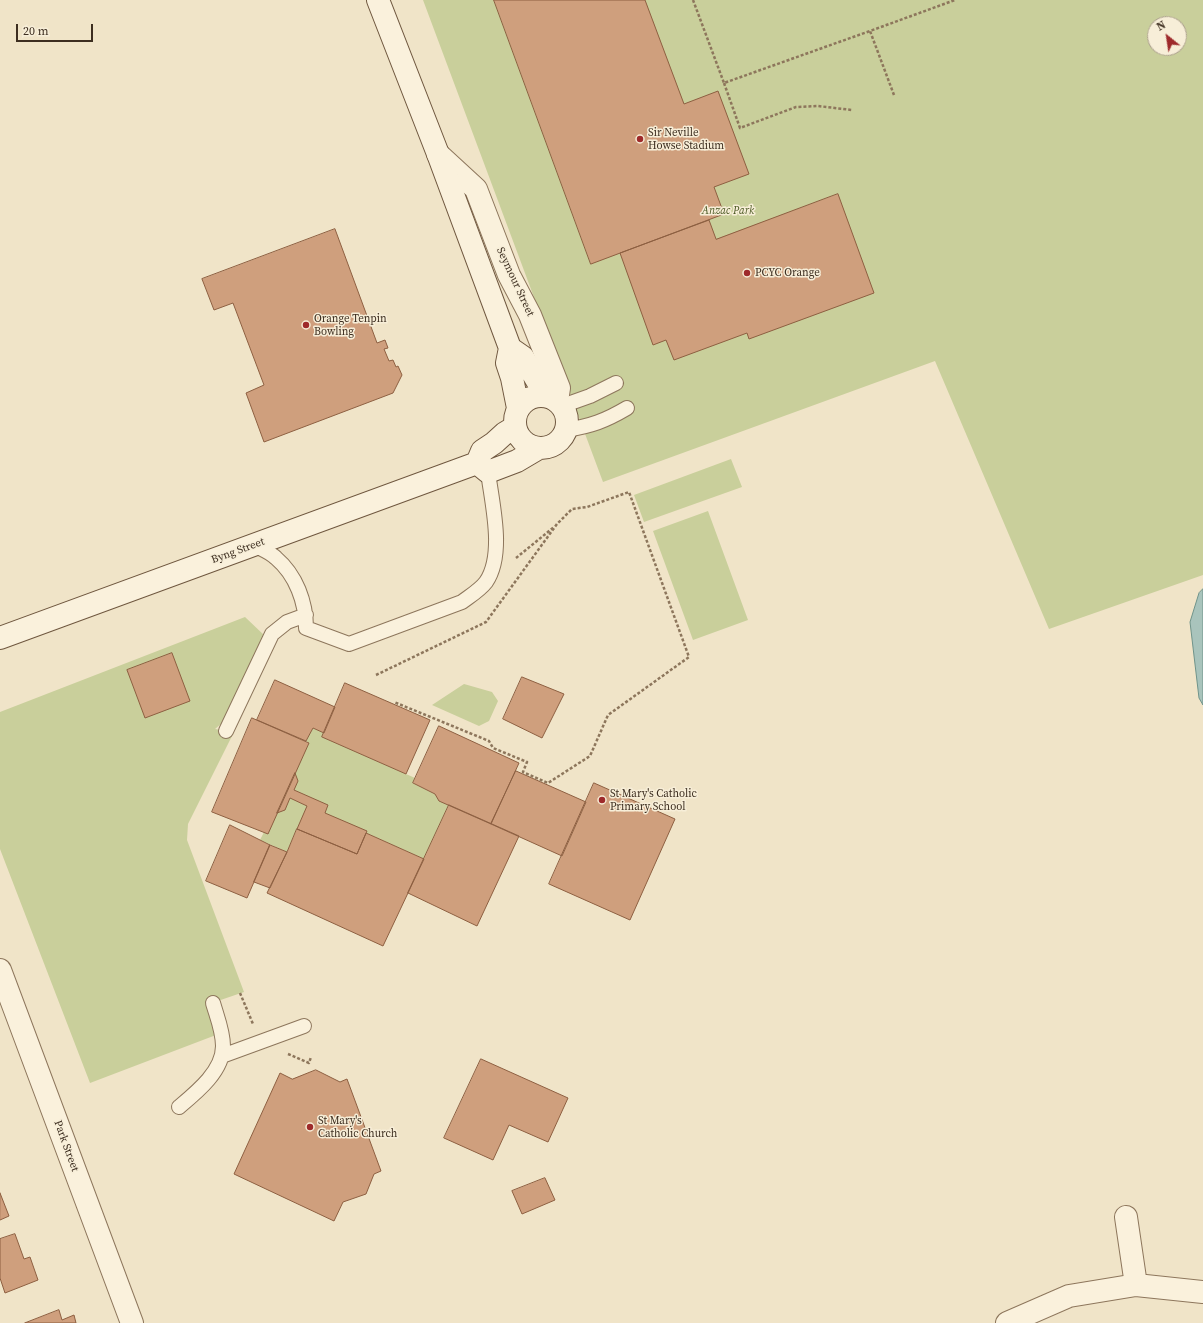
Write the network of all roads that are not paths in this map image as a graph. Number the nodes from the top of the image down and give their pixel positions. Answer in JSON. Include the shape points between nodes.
{"nodes":[{"id":1,"x":378,"y":0,"type":"edge"},
{"id":2,"x":438,"y":154,"type":"junction"},
{"id":3,"x":510,"y":348,"type":"junction"},
{"id":4,"x":616,"y":383,"type":"dead end"},
{"id":5,"x":555,"y":401,"type":"junction"},
{"id":6,"x":627,"y":408,"type":"dead end"},
{"id":7,"x":517,"y":418,"type":"junction"},
{"id":8,"x":566,"y":430,"type":"junction"},
{"id":9,"x":539,"y":448,"type":"junction"},
{"id":10,"x":482,"y":468,"type":"junction"},
{"id":11,"x":254,"y":545,"type":"junction"},
{"id":12,"x":306,"y":615,"type":"junction"},
{"id":13,"x":0,"y":638,"type":"edge"},
{"id":14,"x":226,"y":731,"type":"dead end"},
{"id":15,"x":0,"y":970,"type":"edge"},
{"id":16,"x":213,"y":1003,"type":"dead end"},
{"id":17,"x":304,"y":1026,"type":"dead end"},
{"id":18,"x":222,"y":1056,"type":"junction"},
{"id":19,"x":179,"y":1107,"type":"dead end"},
{"id":20,"x":1126,"y":1217,"type":"dead end"},
{"id":21,"x":1136,"y":1285,"type":"junction"},
{"id":22,"x":1203,"y":1292,"type":"edge"},
{"id":23,"x":132,"y":1323,"type":"edge"},
{"id":24,"x":1007,"y":1323,"type":"edge"}],
"edges":[{"from":1,"to":2,"type":"street","name":"Seymour Street"},
{"from":2,"to":3,"type":"street","name":"Seymour Street"},
{"from":2,"to":5,"type":"street","name":"Seymour Street","via":[[476,189],[509,275],[530,315],[559,388]]},
{"from":3,"to":5,"type":"street","name":"Seymour Street","via":[[523,357]]},
{"from":3,"to":7,"type":"street","name":"Seymour Street","via":[[507,363],[512,378]]},
{"from":4,"to":5,"type":"lane","via":[[590,396]]},
{"from":5,"to":7,"type":"street","via":[[540,396],[528,399]]},
{"from":5,"to":8,"type":"street","via":[[567,417]]},
{"from":6,"to":8,"type":"lane","via":[[608,419]]},
{"from":7,"to":9,"type":"street","via":[[521,439],[526,444]]},
{"from":7,"to":10,"type":"street","via":[[505,433],[482,451]]},
{"from":8,"to":9,"type":"street","via":[[558,441],[546,448]]},
{"from":9,"to":10,"type":"street","name":"Byng Street","via":[[516,461]]},
{"from":10,"to":11,"type":"street","name":"Byng Street"},
{"from":10,"to":12,"type":"lane","via":[[497,543],[491,571],[485,583],[473,594],[462,602],[349,644],[306,628]]},
{"from":11,"to":12,"type":"lane","via":[[275,556],[286,568],[300,592]]},
{"from":11,"to":13,"type":"street","name":"Byng Street"},
{"from":12,"to":14,"type":"lane","via":[[287,622],[272,634]]},
{"from":15,"to":23,"type":"street","name":"Park Street"},
{"from":16,"to":18,"type":"lane","via":[[222,1033]]},
{"from":17,"to":18,"type":"lane"},
{"from":18,"to":19,"type":"lane","via":[[216,1069],[197,1092]]},
{"from":20,"to":21,"type":"street"},
{"from":21,"to":22,"type":"street"},
{"from":21,"to":24,"type":"street","via":[[1069,1296]]}]}
